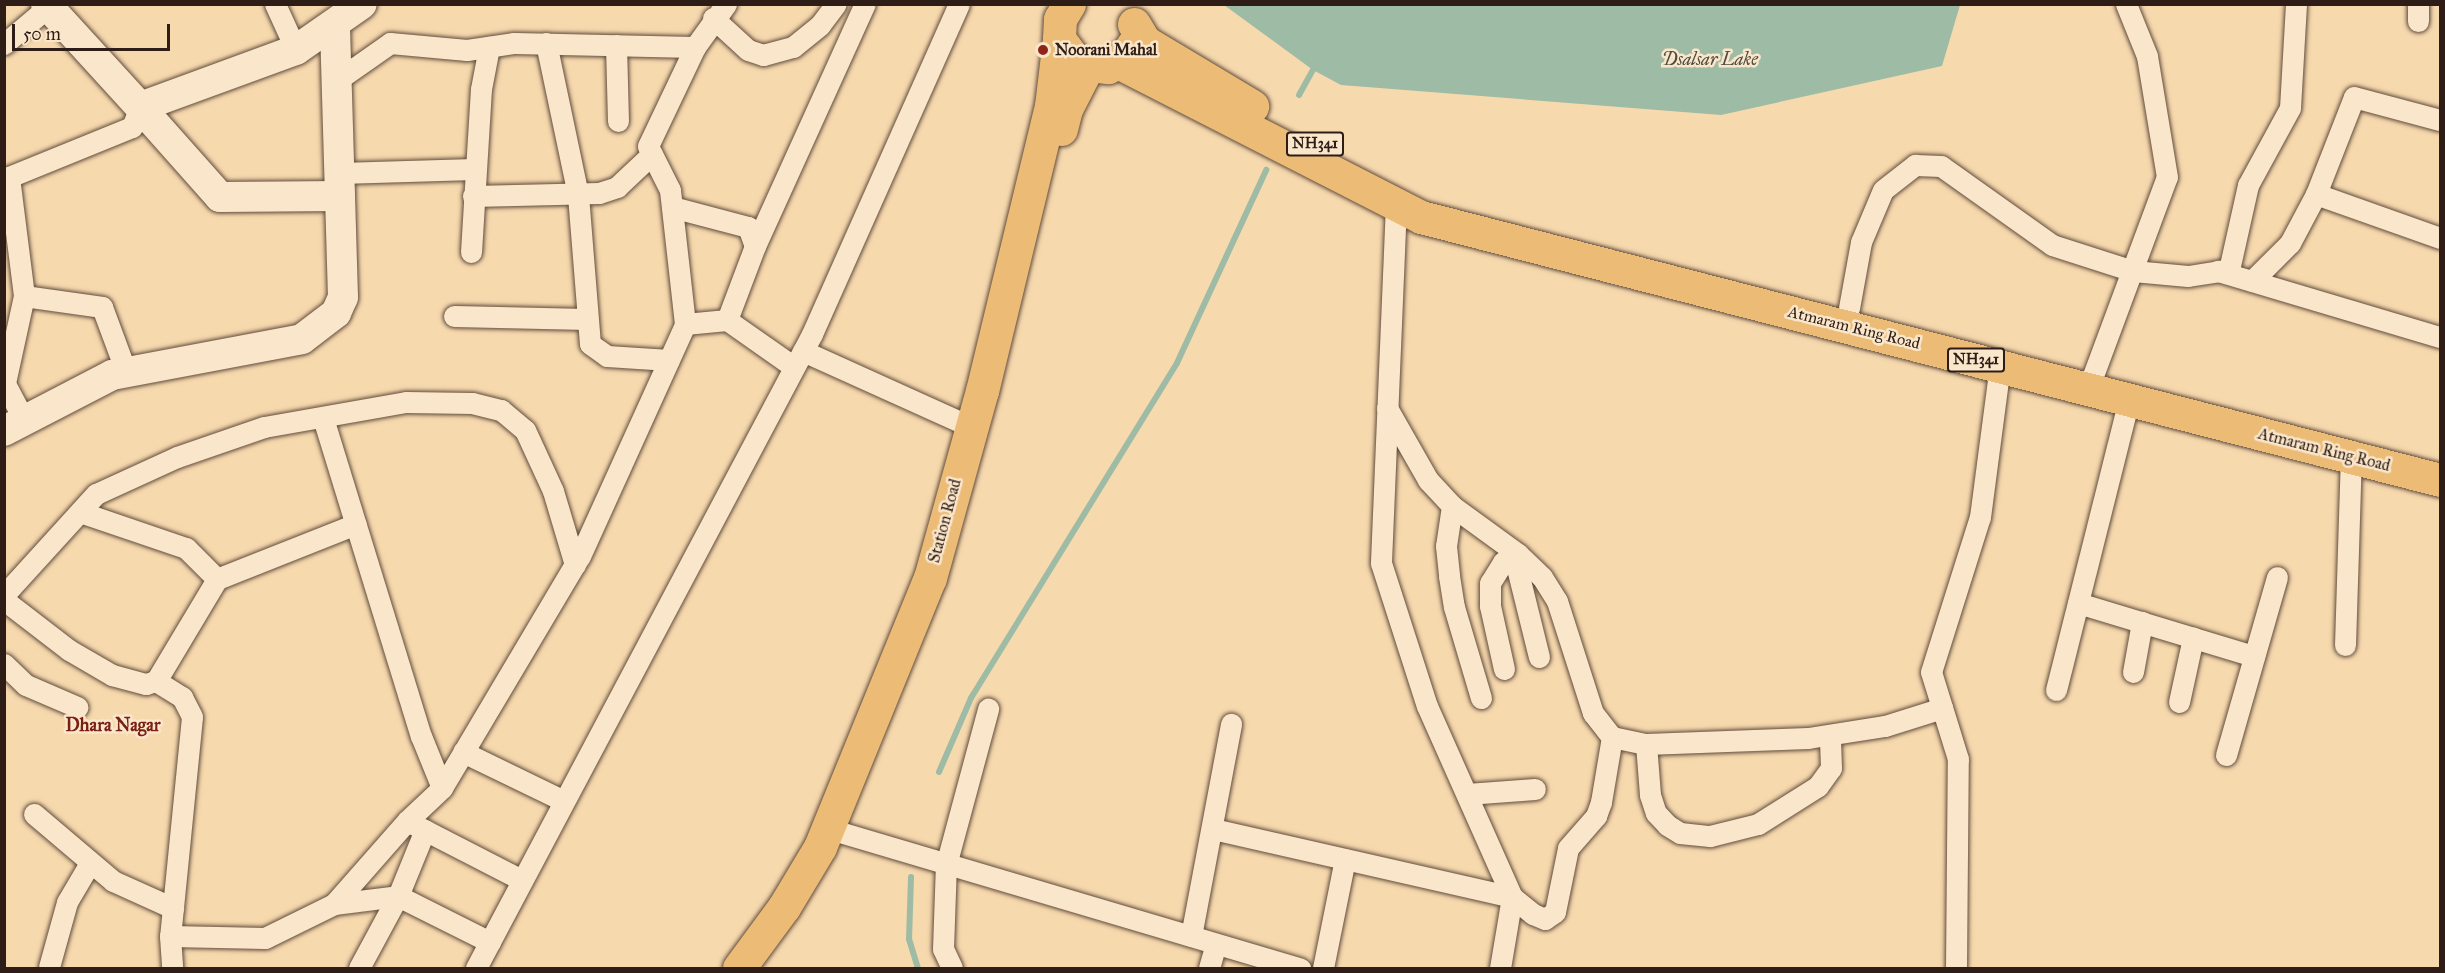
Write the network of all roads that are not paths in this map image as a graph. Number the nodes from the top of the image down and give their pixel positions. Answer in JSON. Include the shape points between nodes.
{"nodes":[{"id":1,"x":275,"y":4,"type":"edge"},
{"id":2,"x":362,"y":4,"type":"edge"},
{"id":3,"x":836,"y":4,"type":"edge"},
{"id":4,"x":865,"y":4,"type":"edge"},
{"id":5,"x":959,"y":4,"type":"edge"},
{"id":6,"x":2126,"y":4,"type":"edge"},
{"id":7,"x":2296,"y":4,"type":"edge"},
{"id":8,"x":47,"y":6,"type":"edge"},
{"id":9,"x":720,"y":11,"type":"edge"},
{"id":10,"x":1129,"y":14,"type":"edge"},
{"id":11,"x":1062,"y":17,"type":"edge"},
{"id":12,"x":335,"y":27,"type":"junction"},
{"id":13,"x":546,"y":43,"type":"junction"},
{"id":14,"x":4,"y":44,"type":"edge"},
{"id":15,"x":616,"y":45,"type":"junction"},
{"id":16,"x":489,"y":46,"type":"junction"},
{"id":17,"x":695,"y":47,"type":"junction"},
{"id":18,"x":296,"y":50,"type":"junction"},
{"id":19,"x":1103,"y":65,"type":"junction"},
{"id":20,"x":336,"y":81,"type":"junction"},
{"id":21,"x":140,"y":107,"type":"junction"},
{"id":22,"x":2440,"y":120,"type":"edge"},
{"id":23,"x":618,"y":122,"type":"dead end"},
{"id":24,"x":652,"y":154,"type":"junction"},
{"id":25,"x":474,"y":169,"type":"junction"},
{"id":26,"x":7,"y":178,"type":"edge"},
{"id":27,"x":340,"y":184,"type":"junction"},
{"id":28,"x":2316,"y":194,"type":"junction"},
{"id":29,"x":578,"y":195,"type":"junction"},
{"id":30,"x":474,"y":196,"type":"junction"},
{"id":31,"x":1396,"y":204,"type":"junction"},
{"id":32,"x":672,"y":207,"type":"junction"},
{"id":33,"x":2440,"y":238,"type":"edge"},
{"id":34,"x":1511,"y":240,"type":"junction"},
{"id":35,"x":755,"y":246,"type":"junction"},
{"id":36,"x":471,"y":252,"type":"dead end"},
{"id":37,"x":2133,"y":271,"type":"junction"},
{"id":38,"x":2218,"y":271,"type":"junction"},
{"id":39,"x":2252,"y":281,"type":"junction"},
{"id":40,"x":24,"y":296,"type":"junction"},
{"id":41,"x":1849,"y":308,"type":"dead end"},
{"id":42,"x":454,"y":316,"type":"dead end"},
{"id":43,"x":587,"y":319,"type":"junction"},
{"id":44,"x":727,"y":320,"type":"junction"},
{"id":45,"x":685,"y":324,"type":"junction"},
{"id":46,"x":2440,"y":337,"type":"edge"},
{"id":47,"x":798,"y":359,"type":"junction"},
{"id":48,"x":669,"y":360,"type":"junction"},
{"id":49,"x":2000,"y":366,"type":"junction"},
{"id":50,"x":126,"y":372,"type":"junction"},
{"id":51,"x":5,"y":383,"type":"edge"},
{"id":52,"x":2088,"y":389,"type":"junction"},
{"id":53,"x":2129,"y":400,"type":"junction"},
{"id":54,"x":1387,"y":408,"type":"junction"},
{"id":55,"x":323,"y":418,"type":"junction"},
{"id":56,"x":14,"y":424,"type":"edge"},
{"id":57,"x":971,"y":428,"type":"junction"},
{"id":58,"x":2351,"y":457,"type":"junction"},
{"id":59,"x":2440,"y":480,"type":"edge"},
{"id":60,"x":1452,"y":506,"type":"junction"},
{"id":61,"x":80,"y":512,"type":"junction"},
{"id":62,"x":356,"y":524,"type":"junction"},
{"id":63,"x":1516,"y":555,"type":"junction"},
{"id":64,"x":575,"y":565,"type":"junction"},
{"id":65,"x":2277,"y":577,"type":"dead end"},
{"id":66,"x":217,"y":579,"type":"junction"},
{"id":67,"x":4,"y":595,"type":"edge"},
{"id":68,"x":4,"y":600,"type":"edge"},
{"id":69,"x":2078,"y":603,"type":"junction"},
{"id":70,"x":2142,"y":622,"type":"junction"},
{"id":71,"x":2193,"y":638,"type":"junction"},
{"id":72,"x":2345,"y":645,"type":"dead end"},
{"id":73,"x":2254,"y":656,"type":"junction"},
{"id":74,"x":1539,"y":657,"type":"dead end"},
{"id":75,"x":4,"y":664,"type":"edge"},
{"id":76,"x":1504,"y":669,"type":"dead end"},
{"id":77,"x":2133,"y":672,"type":"dead end"},
{"id":78,"x":156,"y":681,"type":"junction"},
{"id":79,"x":2056,"y":690,"type":"dead end"},
{"id":80,"x":1481,"y":698,"type":"dead end"},
{"id":81,"x":2179,"y":702,"type":"dead end"},
{"id":82,"x":77,"y":707,"type":"dead end"},
{"id":83,"x":1942,"y":708,"type":"junction"},
{"id":84,"x":988,"y":709,"type":"dead end"},
{"id":85,"x":1231,"y":724,"type":"dead end"},
{"id":86,"x":1830,"y":735,"type":"junction"},
{"id":87,"x":1612,"y":737,"type":"junction"},
{"id":88,"x":1646,"y":744,"type":"junction"},
{"id":89,"x":463,"y":752,"type":"junction"},
{"id":90,"x":2226,"y":755,"type":"dead end"},
{"id":91,"x":442,"y":788,"type":"junction"},
{"id":92,"x":1536,"y":789,"type":"dead end"},
{"id":93,"x":1467,"y":794,"type":"junction"},
{"id":94,"x":564,"y":801,"type":"junction"},
{"id":95,"x":34,"y":814,"type":"dead end"},
{"id":96,"x":416,"y":825,"type":"junction"},
{"id":97,"x":1213,"y":829,"type":"junction"},
{"id":98,"x":843,"y":833,"type":"junction"},
{"id":99,"x":1345,"y":859,"type":"junction"},
{"id":100,"x":90,"y":863,"type":"junction"},
{"id":101,"x":946,"y":865,"type":"junction"},
{"id":102,"x":522,"y":880,"type":"junction"},
{"id":103,"x":398,"y":896,"type":"junction"},
{"id":104,"x":1512,"y":897,"type":"junction"},
{"id":105,"x":334,"y":904,"type":"junction"},
{"id":106,"x":173,"y":908,"type":"junction"},
{"id":107,"x":170,"y":936,"type":"junction"},
{"id":108,"x":1191,"y":936,"type":"junction"},
{"id":109,"x":490,"y":942,"type":"junction"},
{"id":110,"x":1216,"y":944,"type":"junction"},
{"id":111,"x":49,"y":967,"type":"dead end"},
{"id":112,"x":172,"y":969,"type":"edge"},
{"id":113,"x":359,"y":969,"type":"edge"},
{"id":114,"x":476,"y":969,"type":"edge"},
{"id":115,"x":739,"y":969,"type":"edge"},
{"id":116,"x":759,"y":969,"type":"edge"},
{"id":117,"x":952,"y":969,"type":"edge"},
{"id":118,"x":1209,"y":969,"type":"edge"},
{"id":119,"x":1300,"y":969,"type":"edge"},
{"id":120,"x":1323,"y":969,"type":"edge"},
{"id":121,"x":1500,"y":969,"type":"edge"},
{"id":122,"x":1956,"y":969,"type":"edge"}],
"edges":[{"from":1,"to":18,"type":"street"},
{"from":2,"to":12,"type":"street"},
{"from":3,"to":9,"type":"street","via":[[820,25],[793,46],[763,55],[748,50]]},
{"from":4,"to":35,"type":"street"},
{"from":5,"to":47,"type":"street"},
{"from":6,"to":37,"type":"street","via":[[2146,56],[2167,177]]},
{"from":7,"to":38,"type":"street","via":[[2290,108],[2248,185],[2229,270]]},
{"from":8,"to":14,"type":"street"},
{"from":8,"to":21,"type":"street"},
{"from":9,"to":17,"type":"street"},
{"from":10,"to":19,"type":"main road","number":"NH341","via":[[1132,45]]},
{"from":10,"to":34,"type":"main road","name":"Atmaram Ring Road","number":"NH341","via":[[1145,42],[1416,204]]},
{"from":11,"to":19,"type":"main road","number":"NH341","via":[[1069,57]]},
{"from":11,"to":57,"type":"main road","name":"Station Road","via":[[1051,106]]},
{"from":12,"to":18,"type":"street"},
{"from":12,"to":20,"type":"street"},
{"from":13,"to":15,"type":"street"},
{"from":13,"to":16,"type":"street"},
{"from":13,"to":29,"type":"street"},
{"from":15,"to":17,"type":"street"},
{"from":15,"to":23,"type":"street"},
{"from":16,"to":20,"type":"street","via":[[467,50],[390,43]]},
{"from":16,"to":25,"type":"street"},
{"from":17,"to":24,"type":"street","via":[[648,146]]},
{"from":18,"to":21,"type":"street"},
{"from":19,"to":31,"type":"main road","name":"Atmaram Ring Road","number":"NH341"},
{"from":19,"to":98,"type":"main road","name":"Station Road","via":[[1066,109],[997,395],[945,583]]},
{"from":20,"to":27,"type":"street"},
{"from":21,"to":26,"type":"street","via":[[132,127]]},
{"from":21,"to":27,"type":"street","via":[[220,197]]},
{"from":22,"to":28,"type":"street","via":[[2354,97]]},
{"from":24,"to":29,"type":"street","via":[[617,187]]},
{"from":24,"to":32,"type":"street","via":[[670,190]]},
{"from":25,"to":27,"type":"street"},
{"from":25,"to":30,"type":"street"},
{"from":26,"to":40,"type":"street"},
{"from":27,"to":50,"type":"street","via":[[344,297],[336,313],[322,326],[302,339]]},
{"from":28,"to":33,"type":"street"},
{"from":28,"to":39,"type":"street","via":[[2290,243]]},
{"from":29,"to":30,"type":"street"},
{"from":29,"to":43,"type":"street"},
{"from":30,"to":36,"type":"street"},
{"from":31,"to":34,"type":"main road","name":"Atmaram Ring Road","number":"NH341","via":[[1421,217]]},
{"from":31,"to":54,"type":"street"},
{"from":32,"to":35,"type":"street","via":[[748,227]]},
{"from":32,"to":45,"type":"street"},
{"from":34,"to":49,"type":"main road","name":"Atmaram Ring Road","number":"NH341"},
{"from":35,"to":44,"type":"street"},
{"from":37,"to":38,"type":"street","via":[[2188,276]]},
{"from":37,"to":41,"type":"street","via":[[2052,245],[1941,166],[1915,165],[1883,190],[1861,242]]},
{"from":37,"to":52,"type":"street"},
{"from":38,"to":39,"type":"street"},
{"from":39,"to":46,"type":"street"},
{"from":40,"to":50,"type":"street","via":[[102,307]]},
{"from":40,"to":51,"type":"street"},
{"from":42,"to":43,"type":"street"},
{"from":43,"to":48,"type":"street","via":[[590,344],[597,352]]},
{"from":44,"to":45,"type":"street"},
{"from":44,"to":47,"type":"street"},
{"from":45,"to":48,"type":"street"},
{"from":47,"to":57,"type":"street"},
{"from":47,"to":94,"type":"street"},
{"from":48,"to":64,"type":"street"},
{"from":49,"to":52,"type":"main road","name":"Atmaram Ring Road","number":"NH341"},
{"from":49,"to":83,"type":"street","via":[[1980,517],[1931,672]]},
{"from":50,"to":56,"type":"street","via":[[112,375]]},
{"from":51,"to":56,"type":"street"},
{"from":52,"to":53,"type":"main road","name":"Atmaram Ring Road","number":"NH341"},
{"from":53,"to":58,"type":"main road","name":"Atmaram Ring Road","number":"NH341"},
{"from":53,"to":69,"type":"street"},
{"from":54,"to":60,"type":"street","via":[[1428,480]]},
{"from":54,"to":93,"type":"street","via":[[1381,563],[1427,706]]},
{"from":55,"to":61,"type":"street","via":[[264,427],[177,457],[96,494]]},
{"from":55,"to":62,"type":"street"},
{"from":55,"to":64,"type":"street","via":[[369,406],[406,402],[472,403],[501,410],[525,430],[538,452]]},
{"from":57,"to":115,"type":"main road","name":"Station Road","via":[[930,578],[820,847],[784,908]]},
{"from":58,"to":59,"type":"main road","name":"Atmaram Ring Road","number":"NH341"},
{"from":58,"to":72,"type":"street"},
{"from":60,"to":63,"type":"street"},
{"from":60,"to":80,"type":"street","via":[[1446,546],[1449,576],[1454,607]]},
{"from":61,"to":66,"type":"street","via":[[186,548]]},
{"from":61,"to":67,"type":"street"},
{"from":62,"to":66,"type":"street"},
{"from":62,"to":91,"type":"street","via":[[421,736]]},
{"from":63,"to":74,"type":"street"},
{"from":63,"to":76,"type":"street","via":[[1494,573],[1489,592]]},
{"from":63,"to":87,"type":"street","via":[[1542,577],[1557,601],[1593,713]]},
{"from":64,"to":89,"type":"street"},
{"from":65,"to":73,"type":"street"},
{"from":66,"to":78,"type":"street"},
{"from":68,"to":78,"type":"street","via":[[69,650],[112,675],[139,684]]},
{"from":69,"to":70,"type":"street"},
{"from":69,"to":79,"type":"street"},
{"from":70,"to":71,"type":"street"},
{"from":70,"to":77,"type":"street"},
{"from":71,"to":73,"type":"street"},
{"from":71,"to":81,"type":"street"},
{"from":73,"to":90,"type":"street"},
{"from":75,"to":82,"type":"street","via":[[26,686]]},
{"from":78,"to":106,"type":"street","via":[[182,697],[192,717]]},
{"from":83,"to":86,"type":"street","via":[[1885,726]]},
{"from":83,"to":122,"type":"street","via":[[1958,759]]},
{"from":84,"to":101,"type":"street"},
{"from":85,"to":97,"type":"street"},
{"from":86,"to":88,"type":"street"},
{"from":86,"to":88,"type":"street","via":[[1831,768],[1818,786],[1758,824],[1710,836],[1680,832],[1666,825],[1656,813],[1650,795]]},
{"from":87,"to":88,"type":"street"},
{"from":87,"to":104,"type":"street","via":[[1602,802],[1596,816],[1569,848],[1555,912],[1540,919]]},
{"from":89,"to":91,"type":"street"},
{"from":89,"to":94,"type":"street"},
{"from":91,"to":96,"type":"street"},
{"from":92,"to":93,"type":"street"},
{"from":93,"to":104,"type":"street"},
{"from":94,"to":102,"type":"street"},
{"from":95,"to":100,"type":"street"},
{"from":96,"to":102,"type":"street"},
{"from":96,"to":103,"type":"street"},
{"from":96,"to":105,"type":"street"},
{"from":97,"to":99,"type":"street"},
{"from":97,"to":108,"type":"street"},
{"from":98,"to":101,"type":"street"},
{"from":98,"to":116,"type":"main road","name":"Station Road","via":[[798,916]]},
{"from":99,"to":104,"type":"street"},
{"from":99,"to":120,"type":"street"},
{"from":100,"to":106,"type":"street","via":[[113,881]]},
{"from":100,"to":111,"type":"street","via":[[68,902]]},
{"from":101,"to":108,"type":"street"},
{"from":101,"to":117,"type":"street","via":[[943,949]]},
{"from":102,"to":109,"type":"street"},
{"from":103,"to":105,"type":"street"},
{"from":103,"to":109,"type":"street"},
{"from":103,"to":113,"type":"street"},
{"from":104,"to":121,"type":"street"},
{"from":105,"to":107,"type":"street","via":[[264,938]]},
{"from":106,"to":107,"type":"street"},
{"from":107,"to":112,"type":"street"},
{"from":108,"to":110,"type":"street"},
{"from":109,"to":114,"type":"street"},
{"from":110,"to":118,"type":"street"},
{"from":110,"to":119,"type":"street"}]}
